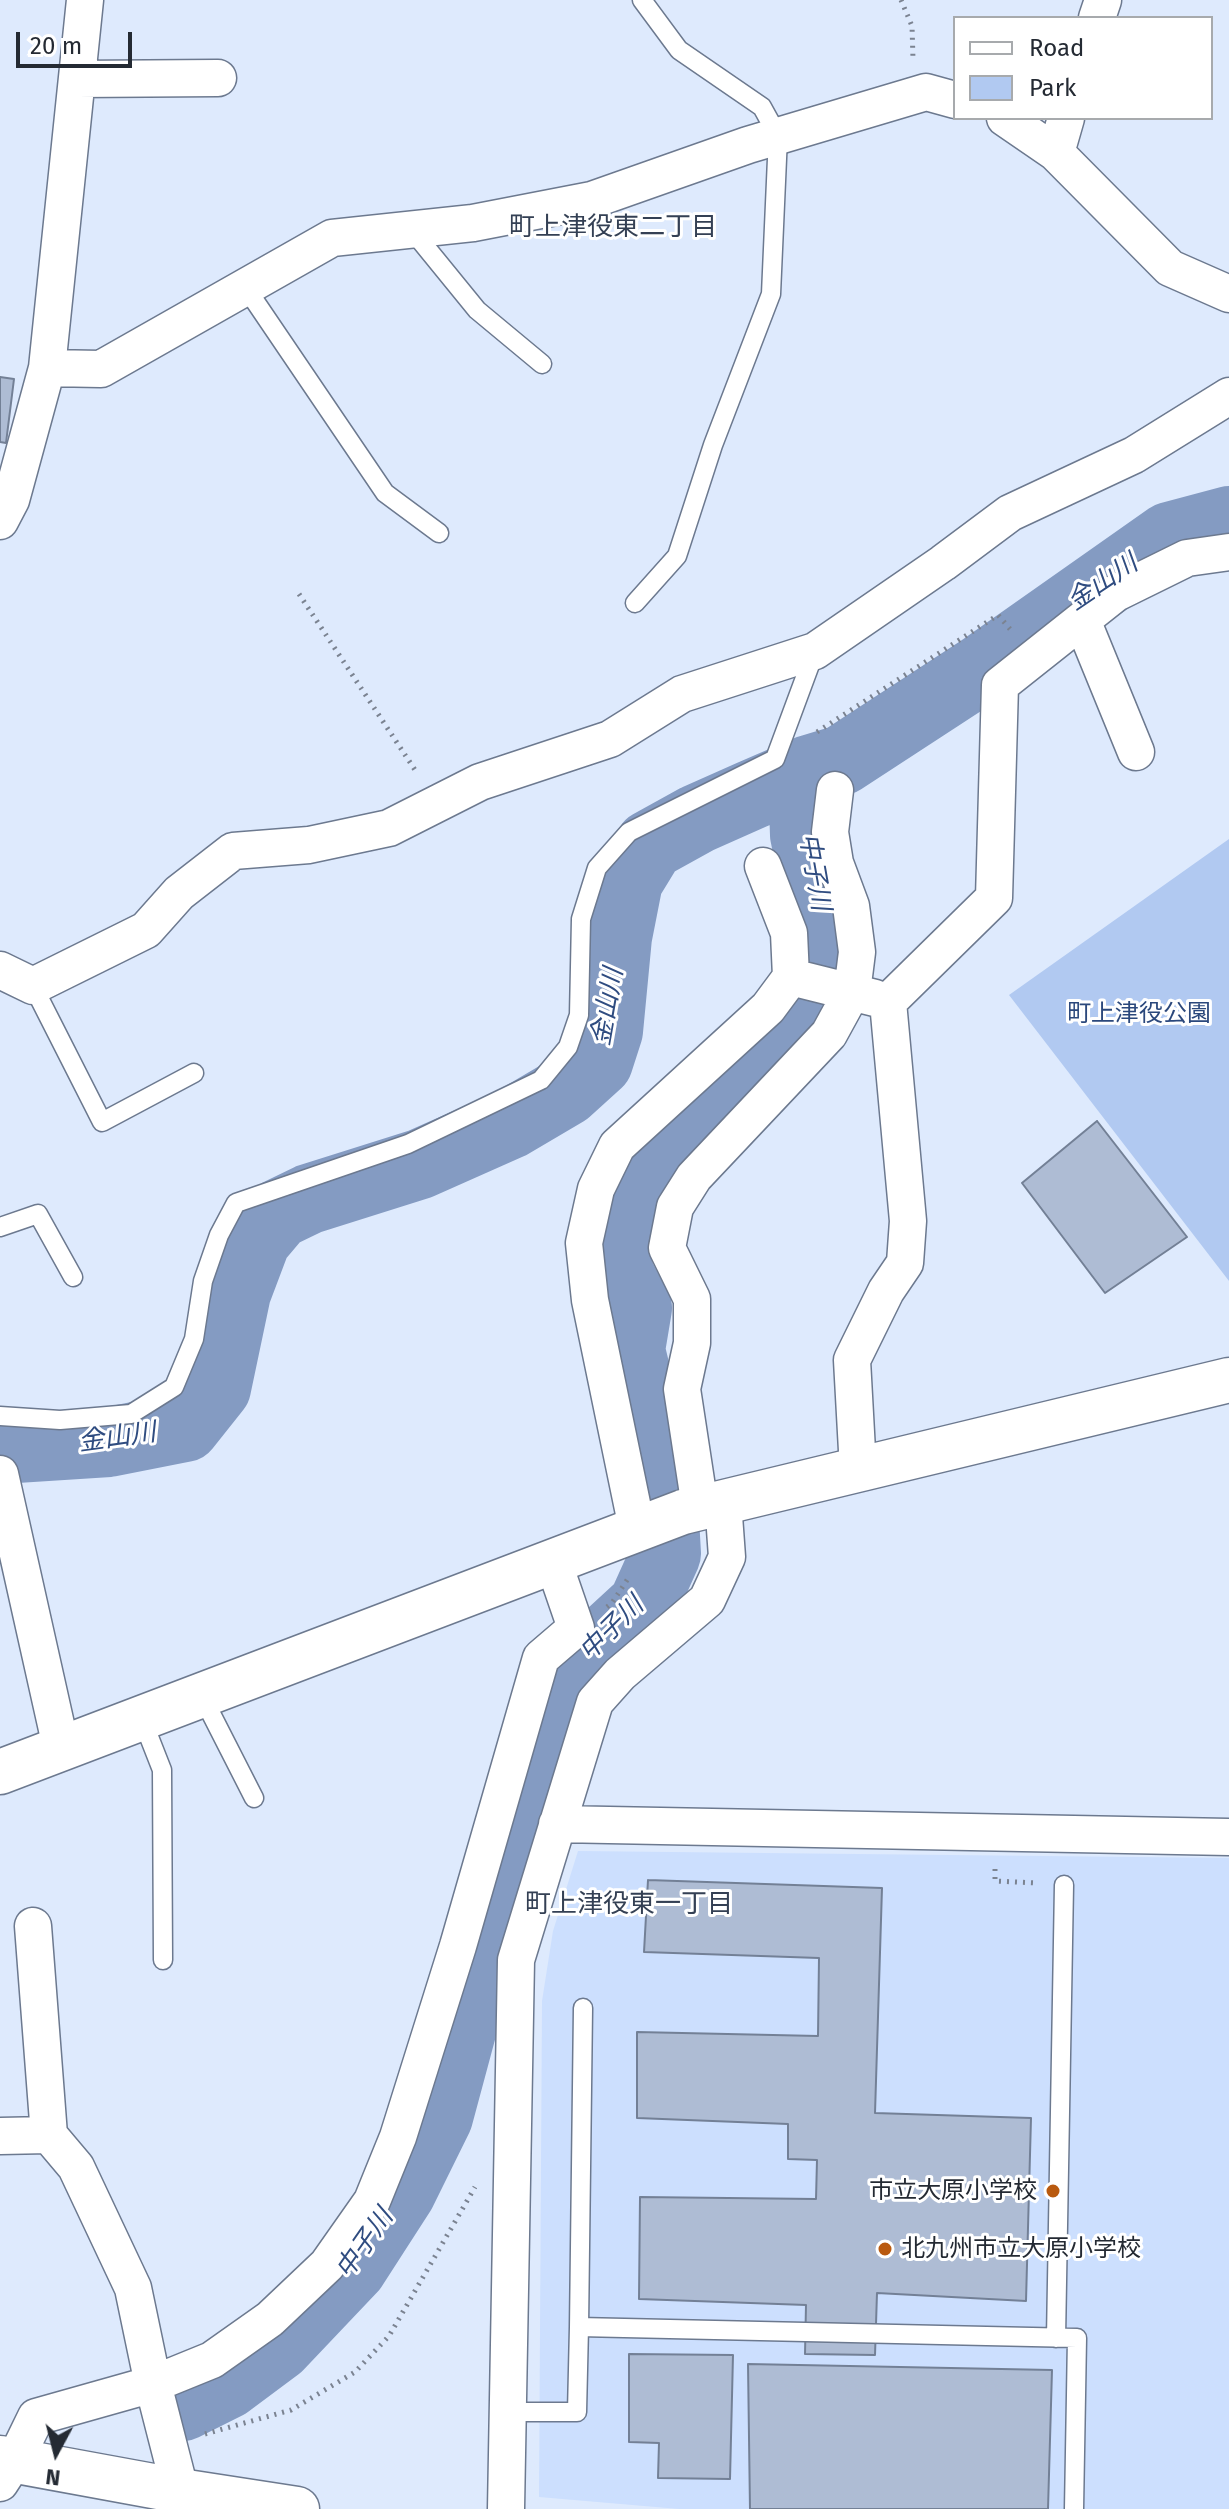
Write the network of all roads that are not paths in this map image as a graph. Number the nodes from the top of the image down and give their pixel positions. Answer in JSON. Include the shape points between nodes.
{"nodes":[{"id":1,"x":85,"y":0,"type":"edge"},
{"id":2,"x":642,"y":0,"type":"edge"},
{"id":3,"x":218,"y":78,"type":"dead end"},
{"id":4,"x":77,"y":79,"type":"junction"},
{"id":5,"x":953,"y":99,"type":"edge"},
{"id":6,"x":1008,"y":120,"type":"edge"},
{"id":7,"x":1065,"y":120,"type":"edge"},
{"id":8,"x":778,"y":136,"type":"junction"},
{"id":9,"x":1056,"y":153,"type":"junction"},
{"id":10,"x":411,"y":229,"type":"junction"},
{"id":11,"x":246,"y":288,"type":"junction"},
{"id":12,"x":1229,"y":294,"type":"edge"},
{"id":13,"x":542,"y":364,"type":"dead end"},
{"id":14,"x":47,"y":368,"type":"junction"},
{"id":15,"x":1229,"y":396,"type":"edge"},
{"id":16,"x":0,"y":521,"type":"edge"},
{"id":17,"x":439,"y":533,"type":"dead end"},
{"id":18,"x":1229,"y":552,"type":"edge"},
{"id":19,"x":635,"y":603,"type":"dead end"},
{"id":20,"x":1082,"y":620,"type":"junction"},
{"id":21,"x":815,"y":651,"type":"junction"},
{"id":22,"x":1136,"y":752,"type":"dead end"},
{"id":23,"x":835,"y":790,"type":"dead end"},
{"id":24,"x":763,"y":866,"type":"dead end"},
{"id":25,"x":0,"y":970,"type":"edge"},
{"id":26,"x":796,"y":978,"type":"junction"},
{"id":27,"x":33,"y":986,"type":"junction"},
{"id":28,"x":844,"y":990,"type":"junction"},
{"id":29,"x":888,"y":1002,"type":"junction"},
{"id":30,"x":194,"y":1073,"type":"dead end"},
{"id":31,"x":0,"y":1227,"type":"edge"},
{"id":32,"x":73,"y":1277,"type":"dead end"},
{"id":33,"x":1229,"y":1380,"type":"edge"},
{"id":34,"x":0,"y":1416,"type":"edge"},
{"id":35,"x":858,"y":1469,"type":"junction"},
{"id":36,"x":0,"y":1474,"type":"edge"},
{"id":37,"x":678,"y":1515,"type":"junction"},
{"id":38,"x":553,"y":1561,"type":"junction"},
{"id":39,"x":201,"y":1694,"type":"junction"},
{"id":40,"x":141,"y":1717,"type":"junction"},
{"id":41,"x":61,"y":1747,"type":"junction"},
{"id":42,"x":0,"y":1772,"type":"edge"},
{"id":43,"x":254,"y":1798,"type":"dead end"},
{"id":44,"x":557,"y":1824,"type":"junction"},
{"id":45,"x":1229,"y":1837,"type":"edge"},
{"id":46,"x":1064,"y":1885,"type":"dead end"},
{"id":47,"x":33,"y":1926,"type":"dead end"},
{"id":48,"x":458,"y":1946,"type":"junction"},
{"id":49,"x":163,"y":1960,"type":"dead end"},
{"id":50,"x":515,"y":1960,"type":"junction"},
{"id":51,"x":583,"y":2008,"type":"dead end"},
{"id":52,"x":49,"y":2135,"type":"junction"},
{"id":53,"x":0,"y":2136,"type":"edge"},
{"id":54,"x":579,"y":2327,"type":"junction"},
{"id":55,"x":1056,"y":2338,"type":"junction"},
{"id":56,"x":153,"y":2384,"type":"junction"},
{"id":57,"x":508,"y":2412,"type":"junction"},
{"id":58,"x":5,"y":2467,"type":"edge"},
{"id":59,"x":183,"y":2500,"type":"edge"},
{"id":60,"x":297,"y":2509,"type":"edge"},
{"id":61,"x":506,"y":2509,"type":"edge"},
{"id":62,"x":1074,"y":2509,"type":"edge"}],
"edges":[{"from":1,"to":4,"type":"street"},
{"from":2,"to":8,"type":"lane","via":[[679,50],[762,107]]},
{"from":3,"to":4,"type":"street"},
{"from":4,"to":14,"type":"street"},
{"from":5,"to":8,"type":"street","via":[[926,92]]},
{"from":6,"to":9,"type":"street"},
{"from":7,"to":9,"type":"street"},
{"from":8,"to":10,"type":"street","via":[[592,200]]},
{"from":8,"to":19,"type":"lane","via":[[771,294],[677,556]]},
{"from":9,"to":12,"type":"street","via":[[1170,268]]},
{"from":10,"to":11,"type":"street","via":[[332,238]]},
{"from":10,"to":13,"type":"lane","via":[[477,310]]},
{"from":11,"to":14,"type":"street","via":[[101,369]]},
{"from":11,"to":17,"type":"lane","via":[[385,493]]},
{"from":14,"to":16,"type":"street","via":[[11,500]]},
{"from":15,"to":21,"type":"street","via":[[1134,455],[1010,513]]},
{"from":18,"to":20,"type":"street","via":[[1187,558],[1116,593]]},
{"from":20,"to":22,"type":"street"},
{"from":20,"to":29,"type":"street","via":[[1000,685],[994,898]]},
{"from":21,"to":27,"type":"street","via":[[682,694],[610,739],[480,782],[389,828],[309,845],[233,851],[179,893],[146,930]]},
{"from":21,"to":34,"type":"lane","via":[[775,759],[629,832],[597,868],[581,919],[579,1015],[568,1047],[541,1080],[408,1144],[236,1203],[203,1281],[194,1339],[174,1387],[152,1401],[131,1414],[60,1420]]},
{"from":23,"to":28,"type":"street","via":[[830,832],[851,906],[857,952]]},
{"from":24,"to":26,"type":"street","via":[[789,933]]},
{"from":25,"to":27,"type":"street"},
{"from":26,"to":28,"type":"street"},
{"from":26,"to":37,"type":"street","via":[[617,1146],[596,1189],[584,1243],[590,1300]]},
{"from":27,"to":30,"type":"lane","via":[[102,1122]]},
{"from":28,"to":29,"type":"street"},
{"from":28,"to":37,"type":"street","via":[[829,1034],[694,1177],[675,1207],[667,1248],[692,1299],[692,1343],[682,1389]]},
{"from":29,"to":35,"type":"street","via":[[908,1221],[905,1263],[852,1360]]},
{"from":31,"to":32,"type":"lane","via":[[38,1214]]},
{"from":33,"to":35,"type":"street"},
{"from":35,"to":37,"type":"street"},
{"from":36,"to":41,"type":"street"},
{"from":37,"to":38,"type":"street"},
{"from":37,"to":44,"type":"street","via":[[727,1557],[707,1600],[595,1702]]},
{"from":38,"to":39,"type":"street"},
{"from":38,"to":48,"type":"street","via":[[576,1628],[541,1658]]},
{"from":39,"to":40,"type":"street"},
{"from":39,"to":43,"type":"lane"},
{"from":40,"to":41,"type":"street"},
{"from":40,"to":49,"type":"lane","via":[[162,1770]]},
{"from":41,"to":42,"type":"street"},
{"from":44,"to":45,"type":"street"},
{"from":44,"to":50,"type":"street"},
{"from":46,"to":55,"type":"lane"},
{"from":47,"to":52,"type":"street"},
{"from":48,"to":50,"type":"street"},
{"from":48,"to":56,"type":"street","via":[[398,2137],[372,2201],[327,2265],[270,2319],[212,2360]]},
{"from":50,"to":57,"type":"street"},
{"from":51,"to":54,"type":"lane"},
{"from":52,"to":53,"type":"street"},
{"from":52,"to":56,"type":"street","via":[[76,2167],[133,2288]]},
{"from":54,"to":55,"type":"lane"},
{"from":54,"to":57,"type":"lane","via":[[577,2412]]},
{"from":55,"to":62,"type":"lane","via":[[1077,2338]]},
{"from":56,"to":58,"type":"street","via":[[36,2417]]},
{"from":56,"to":59,"type":"street"},
{"from":57,"to":61,"type":"street"},
{"from":58,"to":59,"type":"street"},
{"from":59,"to":60,"type":"street"}]}
